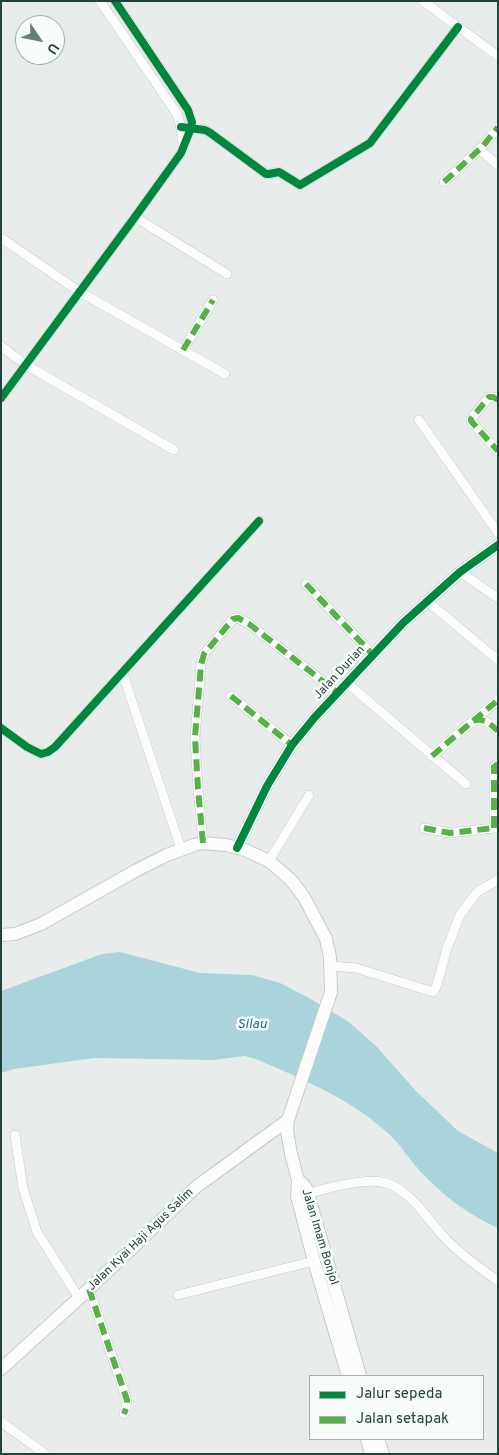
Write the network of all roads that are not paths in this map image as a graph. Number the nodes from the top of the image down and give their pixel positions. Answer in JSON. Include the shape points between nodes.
{"nodes":[{"id":1,"x":100,"y":1,"type":"edge"},
{"id":2,"x":115,"y":1,"type":"edge"},
{"id":3,"x":423,"y":1,"type":"edge"},
{"id":4,"x":458,"y":27,"type":"junction"},
{"id":5,"x":498,"y":56,"type":"edge"},
{"id":6,"x":498,"y":127,"type":"edge"},
{"id":7,"x":186,"y":128,"type":"junction"},
{"id":8,"x":480,"y":149,"type":"junction"},
{"id":9,"x":498,"y":165,"type":"edge"},
{"id":10,"x":444,"y":182,"type":"dead end"},
{"id":11,"x":135,"y":217,"type":"junction"},
{"id":12,"x":1,"y":238,"type":"edge"},
{"id":13,"x":227,"y":274,"type":"dead end"},
{"id":14,"x":80,"y":292,"type":"junction"},
{"id":15,"x":213,"y":300,"type":"dead end"},
{"id":16,"x":1,"y":346,"type":"edge"},
{"id":17,"x":183,"y":350,"type":"junction"},
{"id":18,"x":26,"y":365,"type":"junction"},
{"id":19,"x":225,"y":374,"type":"dead end"},
{"id":20,"x":1,"y":398,"type":"edge"},
{"id":21,"x":498,"y":400,"type":"edge"},
{"id":22,"x":420,"y":420,"type":"dead end"},
{"id":23,"x":174,"y":450,"type":"dead end"},
{"id":24,"x":498,"y":450,"type":"edge"},
{"id":25,"x":259,"y":521,"type":"dead end"},
{"id":26,"x":498,"y":533,"type":"edge"},
{"id":27,"x":498,"y":545,"type":"edge"},
{"id":28,"x":460,"y":572,"type":"junction"},
{"id":29,"x":306,"y":584,"type":"dead end"},
{"id":30,"x":498,"y":598,"type":"edge"},
{"id":31,"x":427,"y":602,"type":"junction"},
{"id":32,"x":373,"y":655,"type":"junction"},
{"id":33,"x":498,"y":660,"type":"edge"},
{"id":34,"x":122,"y":671,"type":"junction"},
{"id":35,"x":347,"y":683,"type":"junction"},
{"id":36,"x":338,"y":692,"type":"junction"},
{"id":37,"x":230,"y":696,"type":"dead end"},
{"id":38,"x":498,"y":700,"type":"edge"},
{"id":39,"x":472,"y":721,"type":"junction"},
{"id":40,"x":1,"y":728,"type":"edge"},
{"id":41,"x":498,"y":731,"type":"edge"},
{"id":42,"x":292,"y":745,"type":"junction"},
{"id":43,"x":432,"y":756,"type":"junction"},
{"id":44,"x":498,"y":764,"type":"edge"},
{"id":45,"x":466,"y":784,"type":"dead end"},
{"id":46,"x":309,"y":794,"type":"dead end"},
{"id":47,"x":496,"y":827,"type":"edge"},
{"id":48,"x":424,"y":828,"type":"dead end"},
{"id":49,"x":204,"y":844,"type":"junction"},
{"id":50,"x":237,"y":848,"type":"junction"},
{"id":51,"x":181,"y":849,"type":"junction"},
{"id":52,"x":269,"y":861,"type":"junction"},
{"id":53,"x":498,"y":880,"type":"edge"},
{"id":54,"x":1,"y":935,"type":"edge"},
{"id":55,"x":331,"y":966,"type":"junction"},
{"id":56,"x":288,"y":1120,"type":"junction"},
{"id":57,"x":15,"y":1135,"type":"dead end"},
{"id":58,"x":302,"y":1195,"type":"junction"},
{"id":59,"x":320,"y":1265,"type":"junction"},
{"id":60,"x":498,"y":1280,"type":"edge"},
{"id":61,"x":89,"y":1289,"type":"junction"},
{"id":62,"x":178,"y":1295,"type":"dead end"},
{"id":63,"x":79,"y":1298,"type":"junction"},
{"id":64,"x":1,"y":1369,"type":"edge"},
{"id":65,"x":348,"y":1375,"type":"edge"},
{"id":66,"x":360,"y":1375,"type":"edge"},
{"id":67,"x":124,"y":1414,"type":"dead end"},
{"id":68,"x":1,"y":1422,"type":"edge"},
{"id":69,"x":367,"y":1440,"type":"edge"},
{"id":70,"x":378,"y":1440,"type":"edge"},
{"id":71,"x":45,"y":1454,"type":"edge"},
{"id":72,"x":371,"y":1454,"type":"edge"},
{"id":73,"x":383,"y":1454,"type":"edge"}],
"edges":[{"from":1,"to":7,"type":"street"},
{"from":2,"to":7,"type":"street","via":[[188,110],[192,122]]},
{"from":3,"to":4,"type":"street"},
{"from":4,"to":5,"type":"street"},
{"from":4,"to":7,"type":"street","via":[[370,143],[300,185],[279,172],[266,174],[206,130]]},
{"from":6,"to":8,"type":"street"},
{"from":7,"to":11,"type":"street","via":[[184,149]]},
{"from":8,"to":9,"type":"street"},
{"from":8,"to":10,"type":"street"},
{"from":11,"to":13,"type":"street"},
{"from":11,"to":14,"type":"street"},
{"from":12,"to":14,"type":"street"},
{"from":14,"to":17,"type":"street"},
{"from":14,"to":18,"type":"street"},
{"from":15,"to":17,"type":"street"},
{"from":16,"to":18,"type":"street"},
{"from":17,"to":19,"type":"street"},
{"from":18,"to":20,"type":"street"},
{"from":18,"to":23,"type":"street"},
{"from":21,"to":24,"type":"street","via":[[488,397],[471,421]]},
{"from":22,"to":26,"type":"street"},
{"from":25,"to":34,"type":"street"},
{"from":27,"to":28,"type":"street","name":"Jalan Durian"},
{"from":28,"to":30,"type":"street"},
{"from":28,"to":31,"type":"street","name":"Jalan Durian"},
{"from":29,"to":32,"type":"street"},
{"from":31,"to":32,"type":"street","name":"Jalan Durian"},
{"from":31,"to":33,"type":"street"},
{"from":32,"to":35,"type":"street","name":"Jalan Durian"},
{"from":34,"to":40,"type":"street","via":[[48,752],[34,752]]},
{"from":34,"to":51,"type":"street"},
{"from":35,"to":36,"type":"street","name":"Jalan Durian"},
{"from":35,"to":43,"type":"street"},
{"from":36,"to":42,"type":"street","name":"Jalan Durian"},
{"from":36,"to":49,"type":"street","via":[[249,624],[233,619],[204,654],[201,665],[196,737]]},
{"from":37,"to":42,"type":"street"},
{"from":38,"to":39,"type":"street"},
{"from":39,"to":41,"type":"street","via":[[485,721]]},
{"from":39,"to":43,"type":"street"},
{"from":42,"to":50,"type":"street","name":"Jalan Durian","via":[[267,786]]},
{"from":43,"to":45,"type":"street"},
{"from":44,"to":47,"type":"street","via":[[494,767]]},
{"from":46,"to":52,"type":"street"},
{"from":47,"to":48,"type":"street","via":[[450,833]]},
{"from":49,"to":50,"type":"main road"},
{"from":49,"to":51,"type":"main road"},
{"from":50,"to":52,"type":"main road"},
{"from":51,"to":54,"type":"main road","via":[[136,870],[41,924],[15,934]]},
{"from":52,"to":55,"type":"main road","via":[[291,880],[304,897],[326,939]]},
{"from":53,"to":55,"type":"street","via":[[477,892],[460,915],[433,992],[356,968]]},
{"from":55,"to":56,"type":"main road","via":[[331,992]]},
{"from":56,"to":58,"type":"main road","name":"Jalan Imam Bonjol","via":[[290,1148],[298,1180],[304,1185]]},
{"from":56,"to":61,"type":"main road","name":"Jalan Kyai Haji Agus Salim","via":[[196,1187]]},
{"from":57,"to":63,"type":"street","via":[[23,1188],[37,1232]]},
{"from":58,"to":59,"type":"main road","name":"Jalan Imam Bonjol"},
{"from":58,"to":60,"type":"street","via":[[367,1181],[382,1182],[399,1189],[446,1240]]},
{"from":59,"to":62,"type":"street"},
{"from":59,"to":65,"type":"main road","name":"Jalan Imam Bonjol"},
{"from":59,"to":66,"type":"main road","name":"Jalan Imam Bonjol"},
{"from":61,"to":63,"type":"main road","name":"Jalan Kyai Haji Agus Salim"},
{"from":61,"to":67,"type":"street","via":[[127,1400]]},
{"from":63,"to":64,"type":"main road","name":"Jalan Kyai Haji Agus Salim"},
{"from":68,"to":71,"type":"street"},
{"from":69,"to":72,"type":"main road"},
{"from":70,"to":73,"type":"main road"}]}
